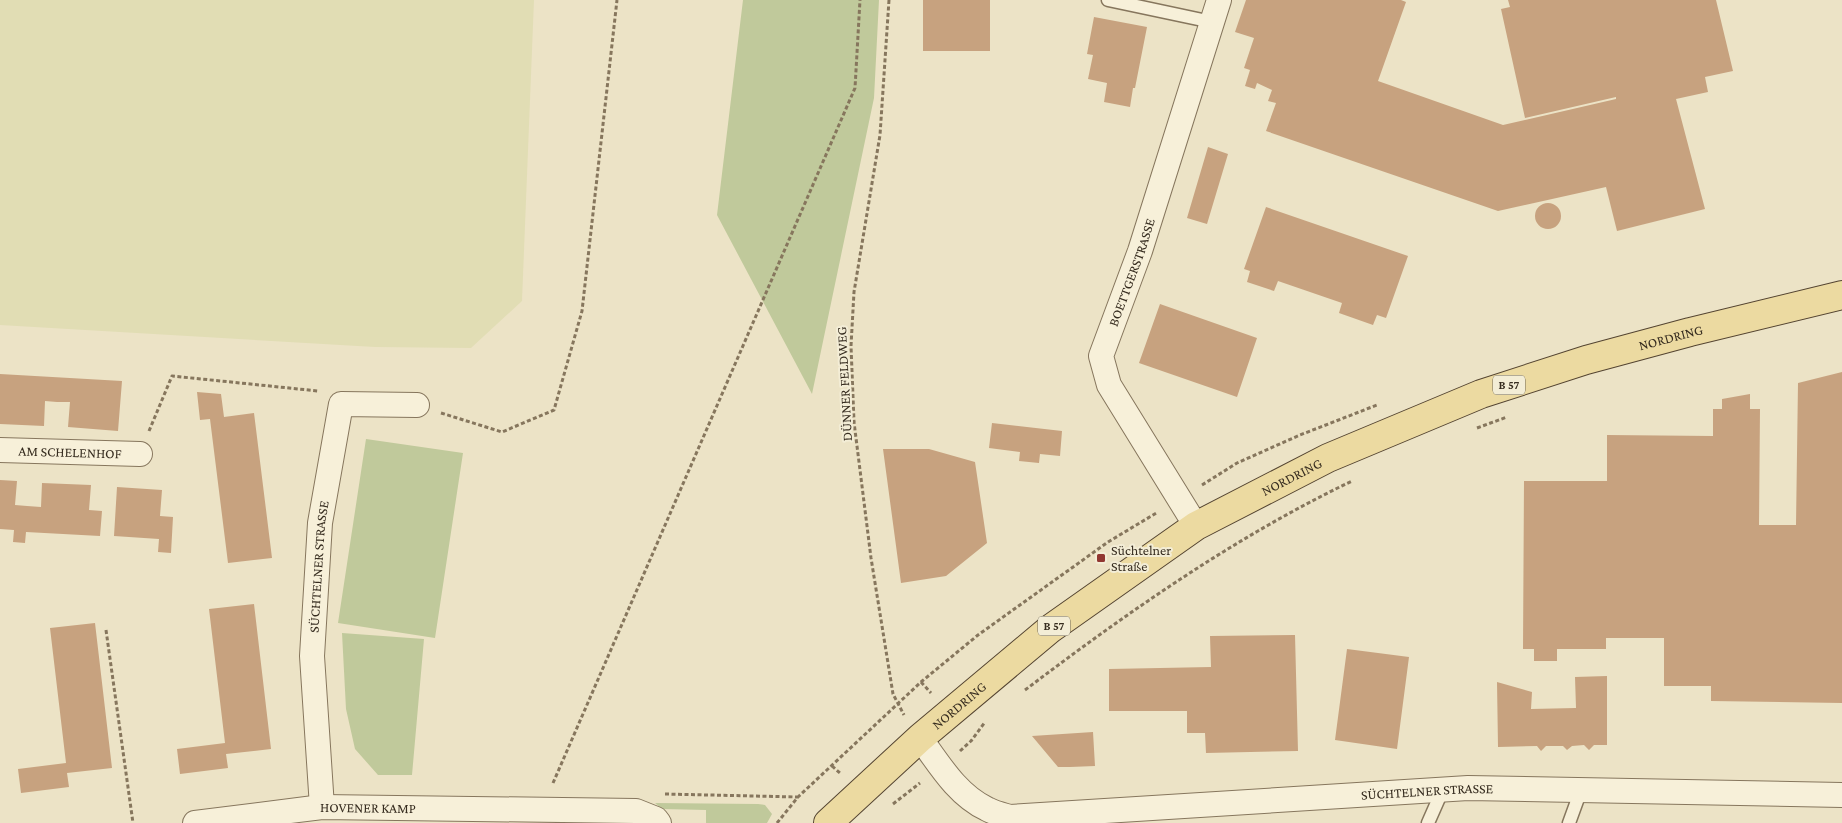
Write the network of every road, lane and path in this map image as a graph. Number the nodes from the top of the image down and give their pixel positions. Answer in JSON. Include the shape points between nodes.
{"nodes":[{"id":1,"x":617,"y":0,"type":"edge"},
{"id":2,"x":860,"y":0,"type":"edge"},
{"id":3,"x":889,"y":0,"type":"edge"},
{"id":4,"x":1108,"y":0,"type":"edge"},
{"id":5,"x":1216,"y":11,"type":"edge"},
{"id":6,"x":1842,"y":295,"type":"edge"},
{"id":7,"x":341,"y":404,"type":"junction"},
{"id":8,"x":417,"y":405,"type":"joint"},
{"id":9,"x":1514,"y":415,"type":"dead end"},
{"id":10,"x":1469,"y":431,"type":"dead end"},
{"id":11,"x":0,"y":450,"type":"edge"},
{"id":12,"x":140,"y":454,"type":"joint"},
{"id":13,"x":1359,"y":477,"type":"dead end"},
{"id":14,"x":1196,"y":526,"type":"junction"},
{"id":15,"x":106,"y":630,"type":"dead end"},
{"id":16,"x":922,"y":682,"type":"dead end"},
{"id":17,"x":1018,"y":695,"type":"dead end"},
{"id":18,"x":898,"y":705,"type":"junction"},
{"id":19,"x":991,"y":717,"type":"dead end"},
{"id":20,"x":920,"y":738,"type":"junction"},
{"id":21,"x":971,"y":742,"type":"dead end"},
{"id":22,"x":941,"y":766,"type":"junction"},
{"id":23,"x":1443,"y":789,"type":"junction"},
{"id":24,"x":1581,"y":790,"type":"junction"},
{"id":25,"x":1842,"y":795,"type":"edge"},
{"id":26,"x":798,"y":797,"type":"junction"},
{"id":27,"x":322,"y":807,"type":"junction"},
{"id":28,"x":889,"y":807,"type":"dead end"},
{"id":29,"x":636,"y":812,"type":"junction"},
{"id":30,"x":548,"y":816,"type":"edge"},
{"id":31,"x":1014,"y":820,"type":"edge"},
{"id":32,"x":133,"y":823,"type":"edge"},
{"id":33,"x":195,"y":823,"type":"edge"},
{"id":34,"x":659,"y":823,"type":"edge"},
{"id":35,"x":777,"y":823,"type":"edge"},
{"id":36,"x":828,"y":823,"type":"edge"},
{"id":37,"x":1428,"y":823,"type":"edge"},
{"id":38,"x":1568,"y":823,"type":"edge"}],
"edges":[{"from":1,"to":8,"type":"path","via":[[582,311],[554,410],[502,432]]},
{"from":2,"to":30,"type":"path","via":[[855,88]]},
{"from":3,"to":18,"type":"path","name":"DÜNNER FELDWEG","via":[[880,135],[854,292],[850,346],[854,422],[872,558],[893,694]]},
{"from":4,"to":5,"type":"lane"},
{"from":5,"to":14,"type":"street","name":"BOETTGERSTRASSE","via":[[1140,251],[1101,356],[1109,385]]},
{"from":6,"to":14,"type":"main road","name":"NORDRING","number":"B 57","via":[[1586,360],[1481,394],[1328,458]]},
{"from":7,"to":8,"type":"street"},
{"from":7,"to":12,"type":"path","via":[[330,392],[172,376]]},
{"from":7,"to":27,"type":"street","name":"SÜCHTELNER STRASSE","via":[[320,523],[312,656]]},
{"from":9,"to":10,"type":"path"},
{"from":11,"to":12,"type":"street","name":"AM SCHELENHOF"},
{"from":13,"to":17,"type":"path","via":[[1215,556],[1077,650]]},
{"from":14,"to":20,"type":"main road","name":"NORDRING","number":"B 57","via":[[1050,629]]},
{"from":15,"to":32,"type":"path"},
{"from":16,"to":18,"type":"path"},
{"from":18,"to":26,"type":"path"},
{"from":19,"to":21,"type":"path"},
{"from":20,"to":22,"type":"street","name":"SÜCHTELNER STRASSE"},
{"from":20,"to":36,"type":"main road","name":"NORDRING","number":"B 57"},
{"from":22,"to":28,"type":"path"},
{"from":22,"to":31,"type":"street","name":"SÜCHTELNER STRASSE","via":[[966,796]]},
{"from":23,"to":24,"type":"street","name":"SÜCHTELNER STRASSE"},
{"from":23,"to":31,"type":"street","name":"SÜCHTELNER STRASSE"},
{"from":23,"to":37,"type":"lane"},
{"from":24,"to":25,"type":"street","name":"SÜCHTELNER STRASSE"},
{"from":24,"to":38,"type":"lane"},
{"from":26,"to":29,"type":"path","via":[[656,794]]},
{"from":26,"to":35,"type":"path"},
{"from":27,"to":30,"type":"street","name":"HOVENER KAMP"},
{"from":27,"to":33,"type":"street","name":"HOVENER KAMP"},
{"from":29,"to":30,"type":"street","name":"HOVENER KAMP"},
{"from":29,"to":34,"type":"street","name":"HOVENER KAMP"}]}
